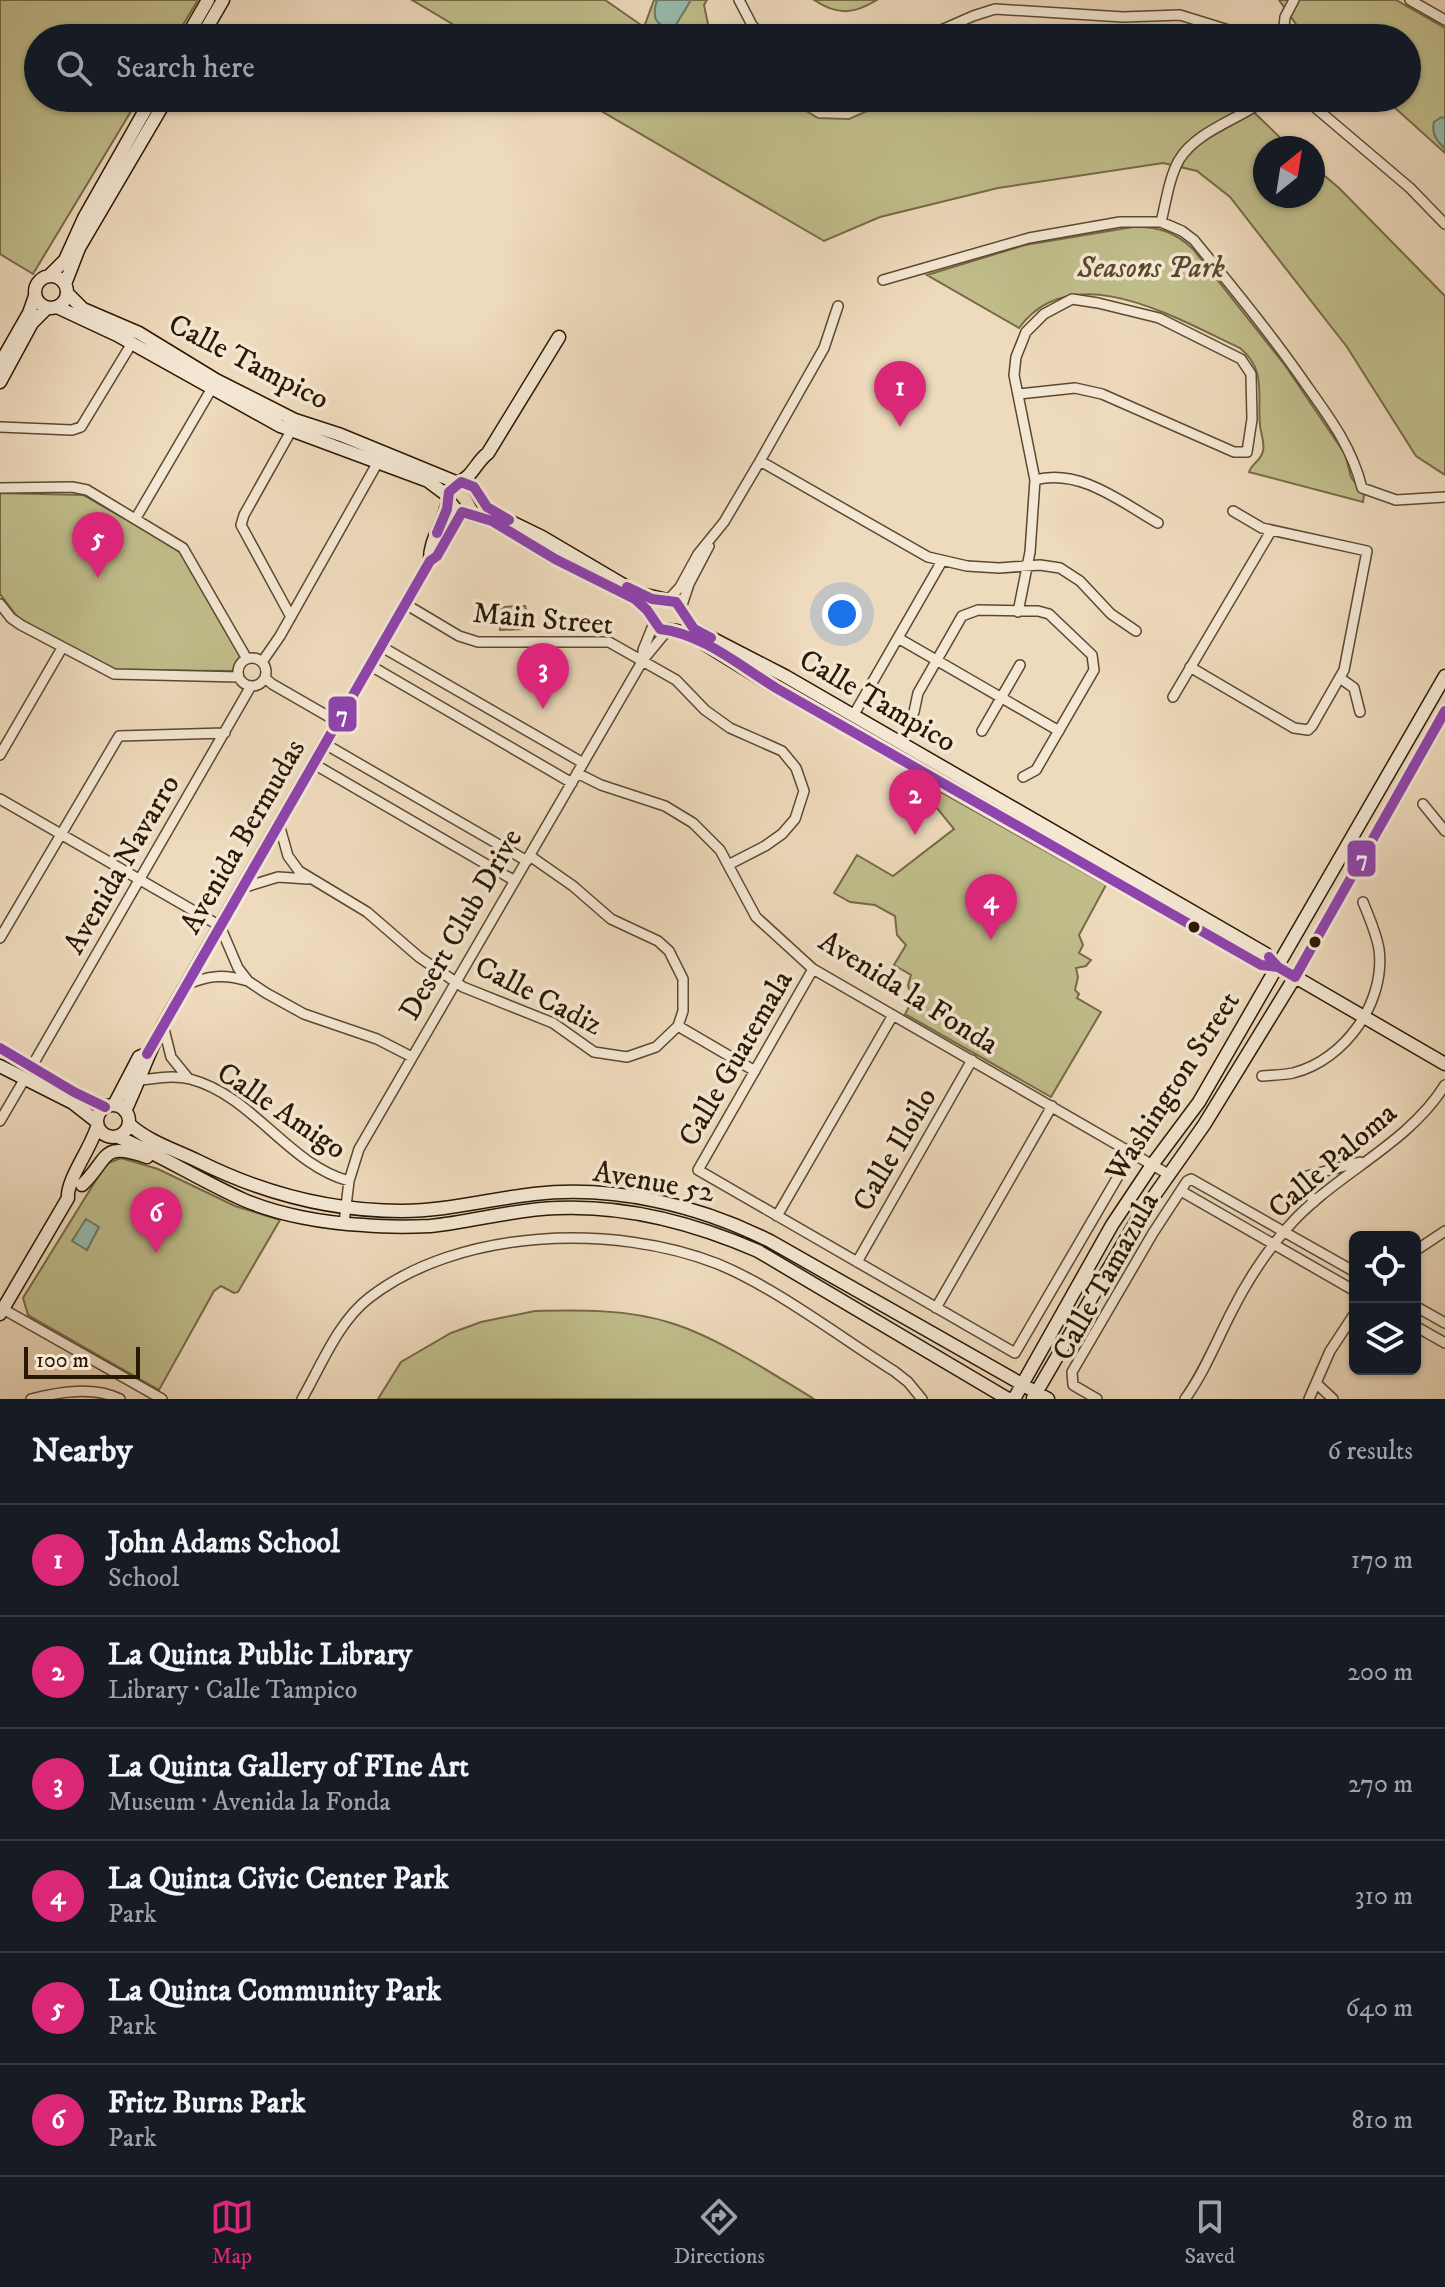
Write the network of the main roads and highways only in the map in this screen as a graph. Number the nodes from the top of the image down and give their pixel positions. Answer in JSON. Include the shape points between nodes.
{"nodes":[{"id":1,"x":208,"y":0,"type":"edge"},
{"id":2,"x":215,"y":0,"type":"edge"},
{"id":3,"x":223,"y":0,"type":"edge"},
{"id":4,"x":194,"y":24,"type":"edge"},
{"id":5,"x":204,"y":24,"type":"edge"},
{"id":6,"x":209,"y":24,"type":"edge"},
{"id":7,"x":144,"y":112,"type":"edge"},
{"id":8,"x":159,"y":112,"type":"edge"},
{"id":9,"x":111,"y":172,"type":"junction"},
{"id":10,"x":112,"y":193,"type":"junction"},
{"id":11,"x":50,"y":275,"type":"junction"},
{"id":12,"x":66,"y":289,"type":"junction"},
{"id":13,"x":35,"y":296,"type":"junction"},
{"id":14,"x":52,"y":308,"type":"junction"},
{"id":15,"x":559,"y":337,"type":"dead end"},
{"id":16,"x":0,"y":364,"type":"edge"},
{"id":17,"x":0,"y":382,"type":"edge"},
{"id":18,"x":214,"y":384,"type":"junction"},
{"id":19,"x":488,"y":453,"type":"junction"},
{"id":20,"x":460,"y":483,"type":"junction"},
{"id":21,"x":477,"y":492,"type":"junction"},
{"id":22,"x":448,"y":499,"type":"junction"},
{"id":23,"x":464,"y":512,"type":"junction"},
{"id":24,"x":430,"y":561,"type":"junction"},
{"id":25,"x":666,"y":600,"type":"junction"},
{"id":26,"x":682,"y":610,"type":"junction"},
{"id":27,"x":653,"y":622,"type":"junction"},
{"id":28,"x":668,"y":630,"type":"junction"},
{"id":29,"x":1445,"y":676,"type":"edge"},
{"id":30,"x":776,"y":688,"type":"junction"},
{"id":31,"x":1445,"y":711,"type":"edge"},
{"id":32,"x":853,"y":716,"type":"junction"},
{"id":33,"x":1278,"y":967,"type":"junction"},
{"id":34,"x":1295,"y":977,"type":"junction"},
{"id":35,"x":0,"y":1048,"type":"edge"},
{"id":36,"x":147,"y":1054,"type":"junction"},
{"id":37,"x":1445,"y":1064,"type":"edge"},
{"id":38,"x":0,"y":1066,"type":"edge"},
{"id":39,"x":118,"y":1112,"type":"junction"},
{"id":40,"x":97,"y":1124,"type":"junction"},
{"id":41,"x":115,"y":1137,"type":"junction"},
{"id":42,"x":187,"y":1171,"type":"junction"},
{"id":43,"x":82,"y":1185,"type":"junction"},
{"id":44,"x":68,"y":1198,"type":"junction"},
{"id":45,"x":1,"y":1311,"type":"edge"},
{"id":46,"x":1023,"y":1385,"type":"junction"},
{"id":47,"x":1039,"y":1397,"type":"edge"},
{"id":48,"x":1011,"y":1399,"type":"edge"}],
"edges":[{"from":1,"to":4,"type":"main road"},
{"from":2,"to":5,"type":"main road"},
{"from":3,"to":6,"type":"main road"},
{"from":7,"to":9,"type":"main road"},
{"from":8,"to":10,"type":"main road"},
{"from":9,"to":10,"type":"main road"},
{"from":9,"to":11,"type":"main road","via":[[65,260]]},
{"from":10,"to":12,"type":"main road","via":[[79,248]]},
{"from":11,"to":12,"type":"main road","via":[[59,277]]},
{"from":11,"to":13,"type":"main road","via":[[38,282]]},
{"from":12,"to":14,"type":"main road","via":[[64,302]]},
{"from":12,"to":18,"type":"main road","name":"Calle Tampico","via":[[83,309],[139,333]]},
{"from":13,"to":14,"type":"main road","via":[[39,304]]},
{"from":13,"to":16,"type":"main road"},
{"from":14,"to":17,"type":"main road","via":[[32,323]]},
{"from":14,"to":18,"type":"main road","name":"Calle Tampico","via":[[90,321]]},
{"from":15,"to":19,"type":"main road","name":"Avenida Bermudas"},
{"from":18,"to":20,"type":"main road","name":"Calle Tampico"},
{"from":18,"to":22,"type":"main road","name":"Calle Tampico","via":[[291,431],[428,481]]},
{"from":19,"to":20,"type":"main road","name":"Avenida Bermudas"},
{"from":19,"to":21,"type":"main road","name":"Avenida Bermudas"},
{"from":20,"to":21,"type":"main road","name":"Calle Tampico","via":[[472,484]]},
{"from":20,"to":22,"type":"main road","name":"Avenida Bermudas"},
{"from":21,"to":23,"type":"main road","name":"Avenida Bermudas","via":[[477,504]]},
{"from":21,"to":25,"type":"main road","name":"Calle Tampico","via":[[493,513],[637,593]]},
{"from":22,"to":23,"type":"main road","name":"Calle Tampico","via":[[453,509]]},
{"from":22,"to":24,"type":"main road","name":"Avenida Bermudas"},
{"from":23,"to":24,"type":"main road","name":"Avenida Bermudas"},
{"from":23,"to":27,"type":"main road","name":"Calle Tampico","via":[[492,521],[635,599]]},
{"from":24,"to":36,"type":"main road","name":"Avenida Bermudas"},
{"from":25,"to":26,"type":"main road","name":"Calle Tampico"},
{"from":25,"to":27,"type":"main road","name":"Desert Club Drive","via":[[654,607]]},
{"from":26,"to":28,"type":"main road","name":"Desert Club Drive","via":[[680,624]]},
{"from":26,"to":32,"type":"main road","name":"Calle Tampico","via":[[694,629]]},
{"from":27,"to":28,"type":"main road","name":"Calle Tampico"},
{"from":28,"to":30,"type":"main road","name":"Calle Tampico","via":[[700,641]]},
{"from":29,"to":33,"type":"main road","name":"Washington Street"},
{"from":30,"to":32,"type":"main road","via":[[846,719]]},
{"from":30,"to":33,"type":"main road","name":"Calle Tampico","via":[[1261,965]]},
{"from":31,"to":34,"type":"main road","name":"Washington Street"},
{"from":32,"to":33,"type":"main road","name":"Calle Tampico","via":[[1230,932]]},
{"from":33,"to":34,"type":"main road","name":"Calle Tampico"},
{"from":33,"to":46,"type":"main road","name":"Washington Street","via":[[1199,1102],[1075,1287]]},
{"from":34,"to":37,"type":"main road","name":"Calle Tampico"},
{"from":34,"to":47,"type":"main road","name":"Washington Street","via":[[1204,1125],[1137,1220]]},
{"from":35,"to":39,"type":"main road","name":"Avenue 52"},
{"from":36,"to":39,"type":"main road","name":"Avenida Bermudas","via":[[141,1080]]},
{"from":36,"to":39,"type":"main road","name":"Avenida Bermudas","via":[[139,1057]]},
{"from":38,"to":40,"type":"main road","via":[[73,1103]]},
{"from":39,"to":40,"type":"main road","via":[[99,1113]]},
{"from":39,"to":41,"type":"main road","via":[[125,1132]]},
{"from":39,"to":46,"type":"main road","name":"Avenue 52","via":[[153,1142],[291,1198],[402,1211],[538,1193],[580,1193],[690,1209],[770,1241]]},
{"from":40,"to":41,"type":"main road","via":[[103,1134]]},
{"from":40,"to":44,"type":"main road","via":[[67,1189]]},
{"from":41,"to":42,"type":"main road","name":"Avenue 52"},
{"from":41,"to":43,"type":"main road","via":[[98,1153]]},
{"from":42,"to":43,"type":"main road","via":[[121,1149],[102,1158]]},
{"from":42,"to":48,"type":"main road","name":"Avenue 52","via":[[246,1201],[344,1223],[431,1226],[556,1208],[640,1213],[682,1223],[758,1251]]},
{"from":43,"to":44,"type":"main road"},
{"from":44,"to":45,"type":"main road"},
{"from":46,"to":47,"type":"main road","name":"Avenue 52"},
{"from":46,"to":48,"type":"main road","name":"Washington Street"}]}
